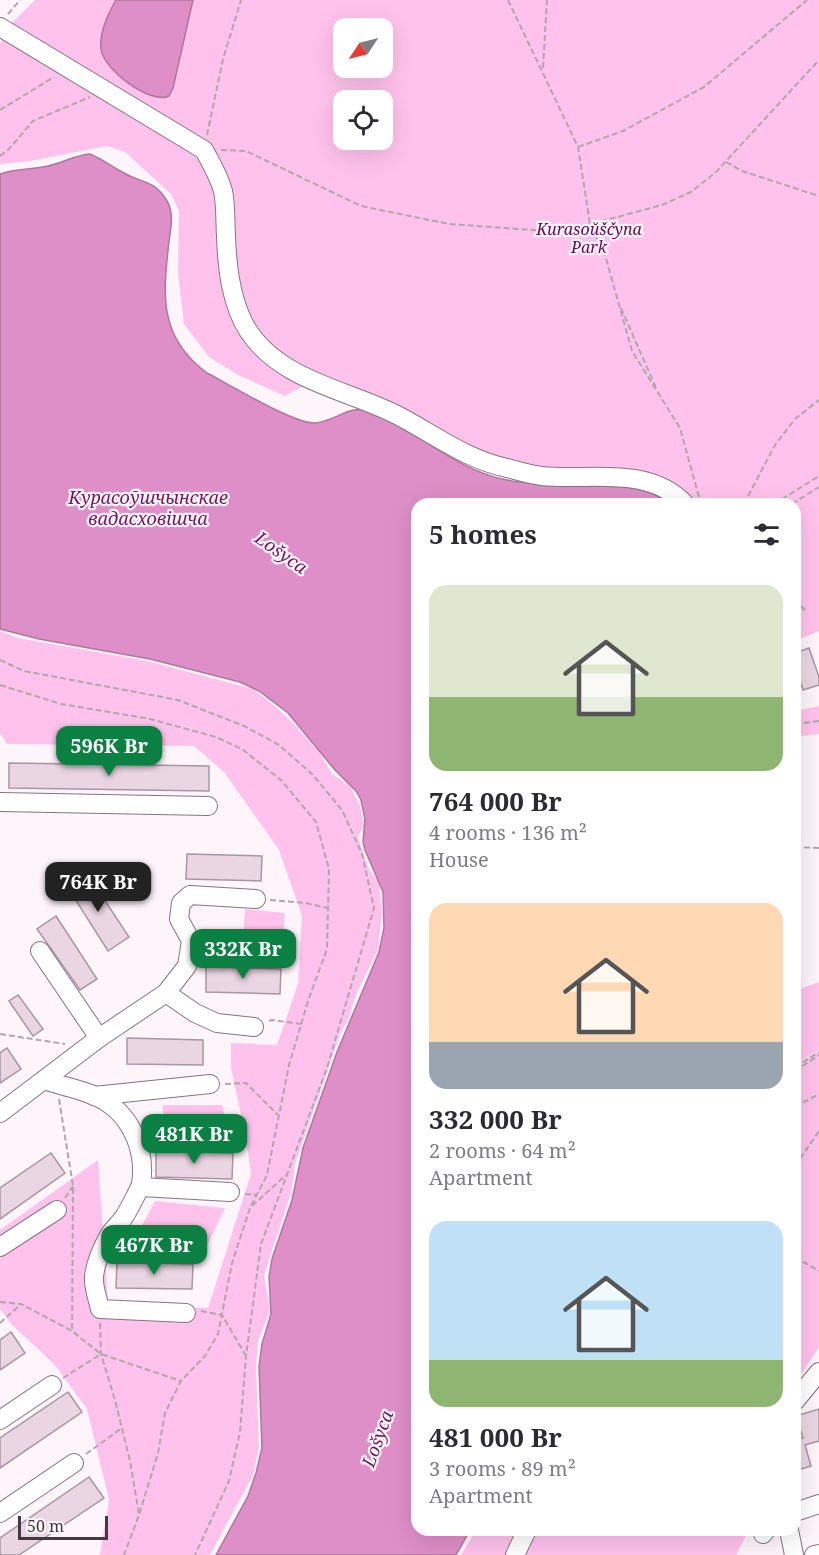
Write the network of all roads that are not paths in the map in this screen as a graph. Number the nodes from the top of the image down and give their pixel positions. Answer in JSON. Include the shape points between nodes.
{"nodes":[{"id":1,"x":3,"y":22,"type":"edge"},
{"id":2,"x":682,"y":498,"type":"edge"},
{"id":3,"x":0,"y":802,"type":"edge"},
{"id":4,"x":208,"y":806,"type":"dead end"},
{"id":5,"x":256,"y":899,"type":"road end"},
{"id":6,"x":40,"y":951,"type":"dead end"},
{"id":7,"x":166,"y":993,"type":"junction"},
{"id":8,"x":254,"y":1027,"type":"dead end"},
{"id":9,"x":99,"y":1038,"type":"junction"},
{"id":10,"x":44,"y":1080,"type":"junction"},
{"id":11,"x":210,"y":1084,"type":"road end"},
{"id":12,"x":94,"y":1096,"type":"junction"},
{"id":13,"x":0,"y":1113,"type":"edge"},
{"id":14,"x":141,"y":1187,"type":"junction"},
{"id":15,"x":230,"y":1192,"type":"dead end"},
{"id":16,"x":57,"y":1210,"type":"dead end"},
{"id":17,"x":0,"y":1247,"type":"edge"},
{"id":18,"x":192,"y":1312,"type":"road end"},
{"id":19,"x":819,"y":1372,"type":"edge"},
{"id":20,"x":52,"y":1384,"type":"road end"},
{"id":21,"x":801,"y":1394,"type":"edge"},
{"id":22,"x":0,"y":1420,"type":"edge"},
{"id":23,"x":74,"y":1463,"type":"road end"},
{"id":24,"x":819,"y":1504,"type":"edge"},
{"id":25,"x":801,"y":1510,"type":"edge"},
{"id":26,"x":0,"y":1513,"type":"edge"},
{"id":27,"x":524,"y":1536,"type":"edge"},
{"id":28,"x":790,"y":1536,"type":"edge"},
{"id":29,"x":819,"y":1554,"type":"edge"},
{"id":30,"x":515,"y":1555,"type":"edge"},
{"id":31,"x":794,"y":1555,"type":"edge"},
{"id":32,"x":814,"y":1555,"type":"edge"}],
"edges":[{"from":1,"to":2,"type":"street","via":[[204,150],[223,191],[230,274],[239,313],[249,332],[279,361],[395,414],[459,452],[503,468],[542,476],[649,481]]},
{"from":3,"to":4,"type":"street"},
{"from":5,"to":7,"type":"street","via":[[190,896],[181,903],[179,919],[191,941],[187,966]]},
{"from":6,"to":9,"type":"street"},
{"from":7,"to":8,"type":"street","via":[[217,1023]]},
{"from":7,"to":9,"type":"street"},
{"from":9,"to":10,"type":"street"},
{"from":10,"to":12,"type":"street"},
{"from":10,"to":13,"type":"street"},
{"from":11,"to":12,"type":"street"},
{"from":12,"to":14,"type":"street","via":[[118,1111],[130,1127],[141,1158]]},
{"from":14,"to":15,"type":"street"},
{"from":14,"to":18,"type":"street","via":[[99,1259],[93,1279],[100,1309]]},
{"from":16,"to":17,"type":"street"},
{"from":19,"to":21,"type":"street"},
{"from":20,"to":22,"type":"street"},
{"from":23,"to":26,"type":"street"},
{"from":24,"to":25,"type":"street"},
{"from":27,"to":30,"type":"street"},
{"from":28,"to":31,"type":"street"},
{"from":29,"to":32,"type":"street"}]}
